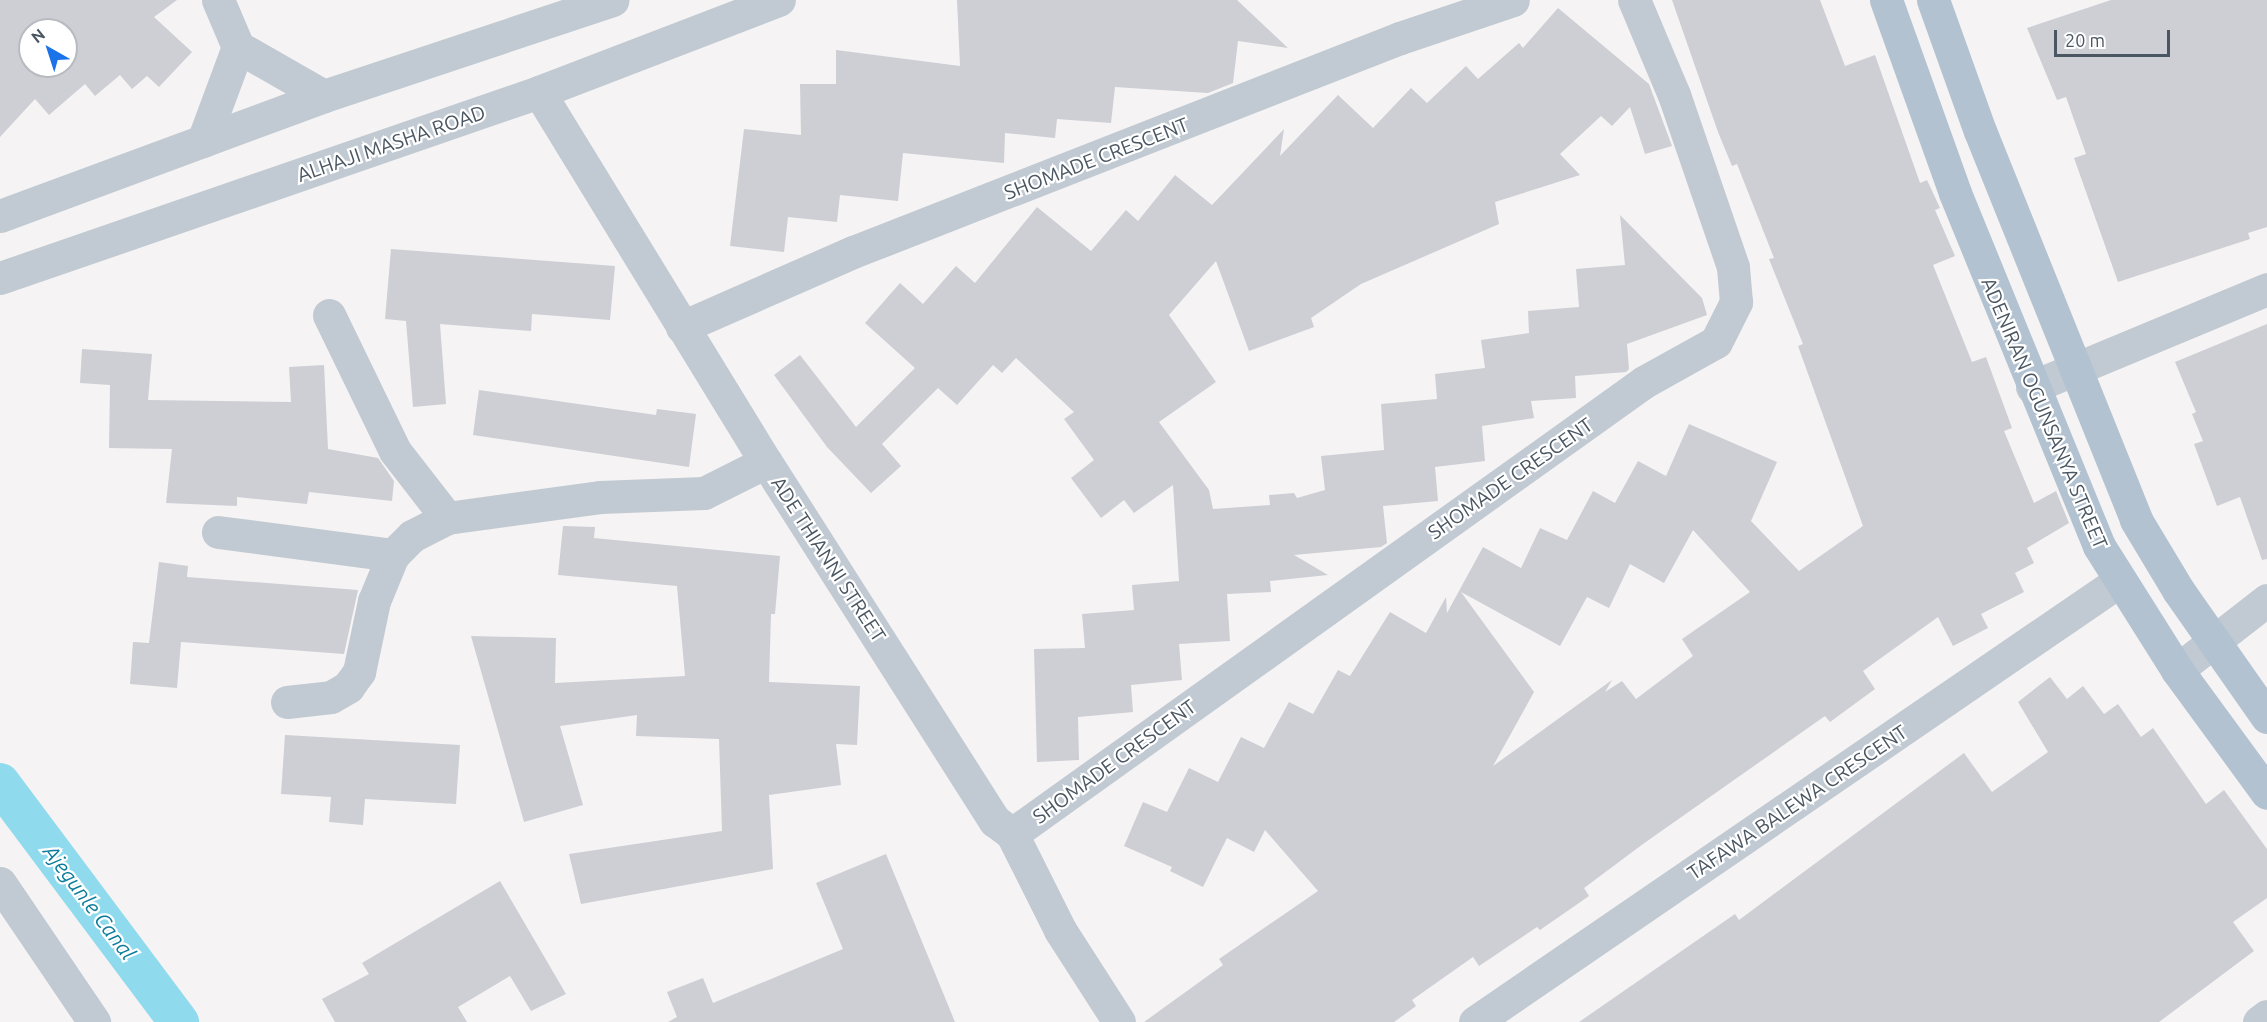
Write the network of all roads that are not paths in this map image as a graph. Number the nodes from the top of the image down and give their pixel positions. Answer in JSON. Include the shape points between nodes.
{"nodes":[{"id":1,"x":218,"y":0,"type":"edge"},
{"id":2,"x":612,"y":0,"type":"edge"},
{"id":3,"x":779,"y":0,"type":"edge"},
{"id":4,"x":1513,"y":0,"type":"edge"},
{"id":5,"x":1634,"y":0,"type":"edge"},
{"id":6,"x":1886,"y":0,"type":"edge"},
{"id":7,"x":1933,"y":0,"type":"edge"},
{"id":8,"x":238,"y":47,"type":"junction"},
{"id":9,"x":539,"y":92,"type":"junction"},
{"id":10,"x":324,"y":96,"type":"junction"},
{"id":11,"x":203,"y":141,"type":"junction"},
{"id":12,"x":0,"y":216,"type":"edge"},
{"id":13,"x":0,"y":278,"type":"edge"},
{"id":14,"x":2267,"y":289,"type":"edge"},
{"id":15,"x":329,"y":315,"type":"dead end"},
{"id":16,"x":682,"y":327,"type":"junction"},
{"id":17,"x":2074,"y":369,"type":"junction"},
{"id":18,"x":2032,"y":387,"type":"junction"},
{"id":19,"x":766,"y":462,"type":"junction"},
{"id":20,"x":447,"y":518,"type":"junction"},
{"id":21,"x":218,"y":532,"type":"dead end"},
{"id":22,"x":393,"y":555,"type":"junction"},
{"id":23,"x":2119,"y":581,"type":"junction"},
{"id":24,"x":2267,"y":600,"type":"edge"},
{"id":25,"x":2211,"y":639,"type":"junction"},
{"id":26,"x":2177,"y":670,"type":"junction"},
{"id":27,"x":287,"y":702,"type":"dead end"},
{"id":28,"x":2267,"y":717,"type":"edge"},
{"id":29,"x":2267,"y":793,"type":"edge"},
{"id":30,"x":1012,"y":834,"type":"junction"},
{"id":31,"x":0,"y":883,"type":"edge"},
{"id":32,"x":2267,"y":1016,"type":"edge"},
{"id":33,"x":94,"y":1022,"type":"edge"},
{"id":34,"x":1119,"y":1022,"type":"edge"},
{"id":35,"x":1475,"y":1022,"type":"edge"},
{"id":36,"x":2259,"y":1022,"type":"edge"}],
"edges":[{"from":1,"to":8,"type":"street"},
{"from":2,"to":10,"type":"street"},
{"from":3,"to":9,"type":"street","name":"ALHAJI MASHA ROAD"},
{"from":4,"to":16,"type":"street","name":"SHOMADE CRESCENT","via":[[1400,38],[853,252]]},
{"from":5,"to":30,"type":"street","name":"SHOMADE CRESCENT","via":[[1674,95],[1733,267],[1736,302],[1716,342],[1644,382]]},
{"from":6,"to":18,"type":"main road","name":"ADENIRAN OGUNSANYA STREET"},
{"from":7,"to":17,"type":"main road"},
{"from":8,"to":10,"type":"street"},
{"from":8,"to":11,"type":"street"},
{"from":9,"to":13,"type":"street","name":"ALHAJI MASHA ROAD"},
{"from":9,"to":16,"type":"street","name":"ADE THIANNI STREET"},
{"from":10,"to":11,"type":"street"},
{"from":11,"to":12,"type":"street"},
{"from":14,"to":17,"type":"street"},
{"from":15,"to":20,"type":"street","via":[[395,451]]},
{"from":16,"to":19,"type":"street","name":"ADE THIANNI STREET"},
{"from":17,"to":18,"type":"street"},
{"from":17,"to":25,"type":"main road","via":[[2136,520]]},
{"from":18,"to":23,"type":"main road","name":"ADENIRAN OGUNSANYA STREET","via":[[2099,546]]},
{"from":19,"to":20,"type":"street","via":[[704,493],[600,497]]},
{"from":19,"to":30,"type":"street","name":"ADE THIANNI STREET","via":[[995,821]]},
{"from":20,"to":22,"type":"street","via":[[412,536]]},
{"from":21,"to":22,"type":"street"},
{"from":22,"to":27,"type":"street","via":[[374,601],[359,672],[348,687],[331,697]]},
{"from":23,"to":26,"type":"main road","name":"ADENIRAN OGUNSANYA STREET"},
{"from":23,"to":35,"type":"street","name":"TAFAWA BALEWA CRESCENT"},
{"from":24,"to":25,"type":"street"},
{"from":25,"to":26,"type":"street"},
{"from":25,"to":28,"type":"main road"},
{"from":26,"to":29,"type":"main road","name":"ADENIRAN OGUNSANYA STREET"},
{"from":30,"to":34,"type":"street","name":"ADE THIANNI STREET","via":[[1060,930]]},
{"from":31,"to":33,"type":"street"},
{"from":32,"to":36,"type":"street"}]}
